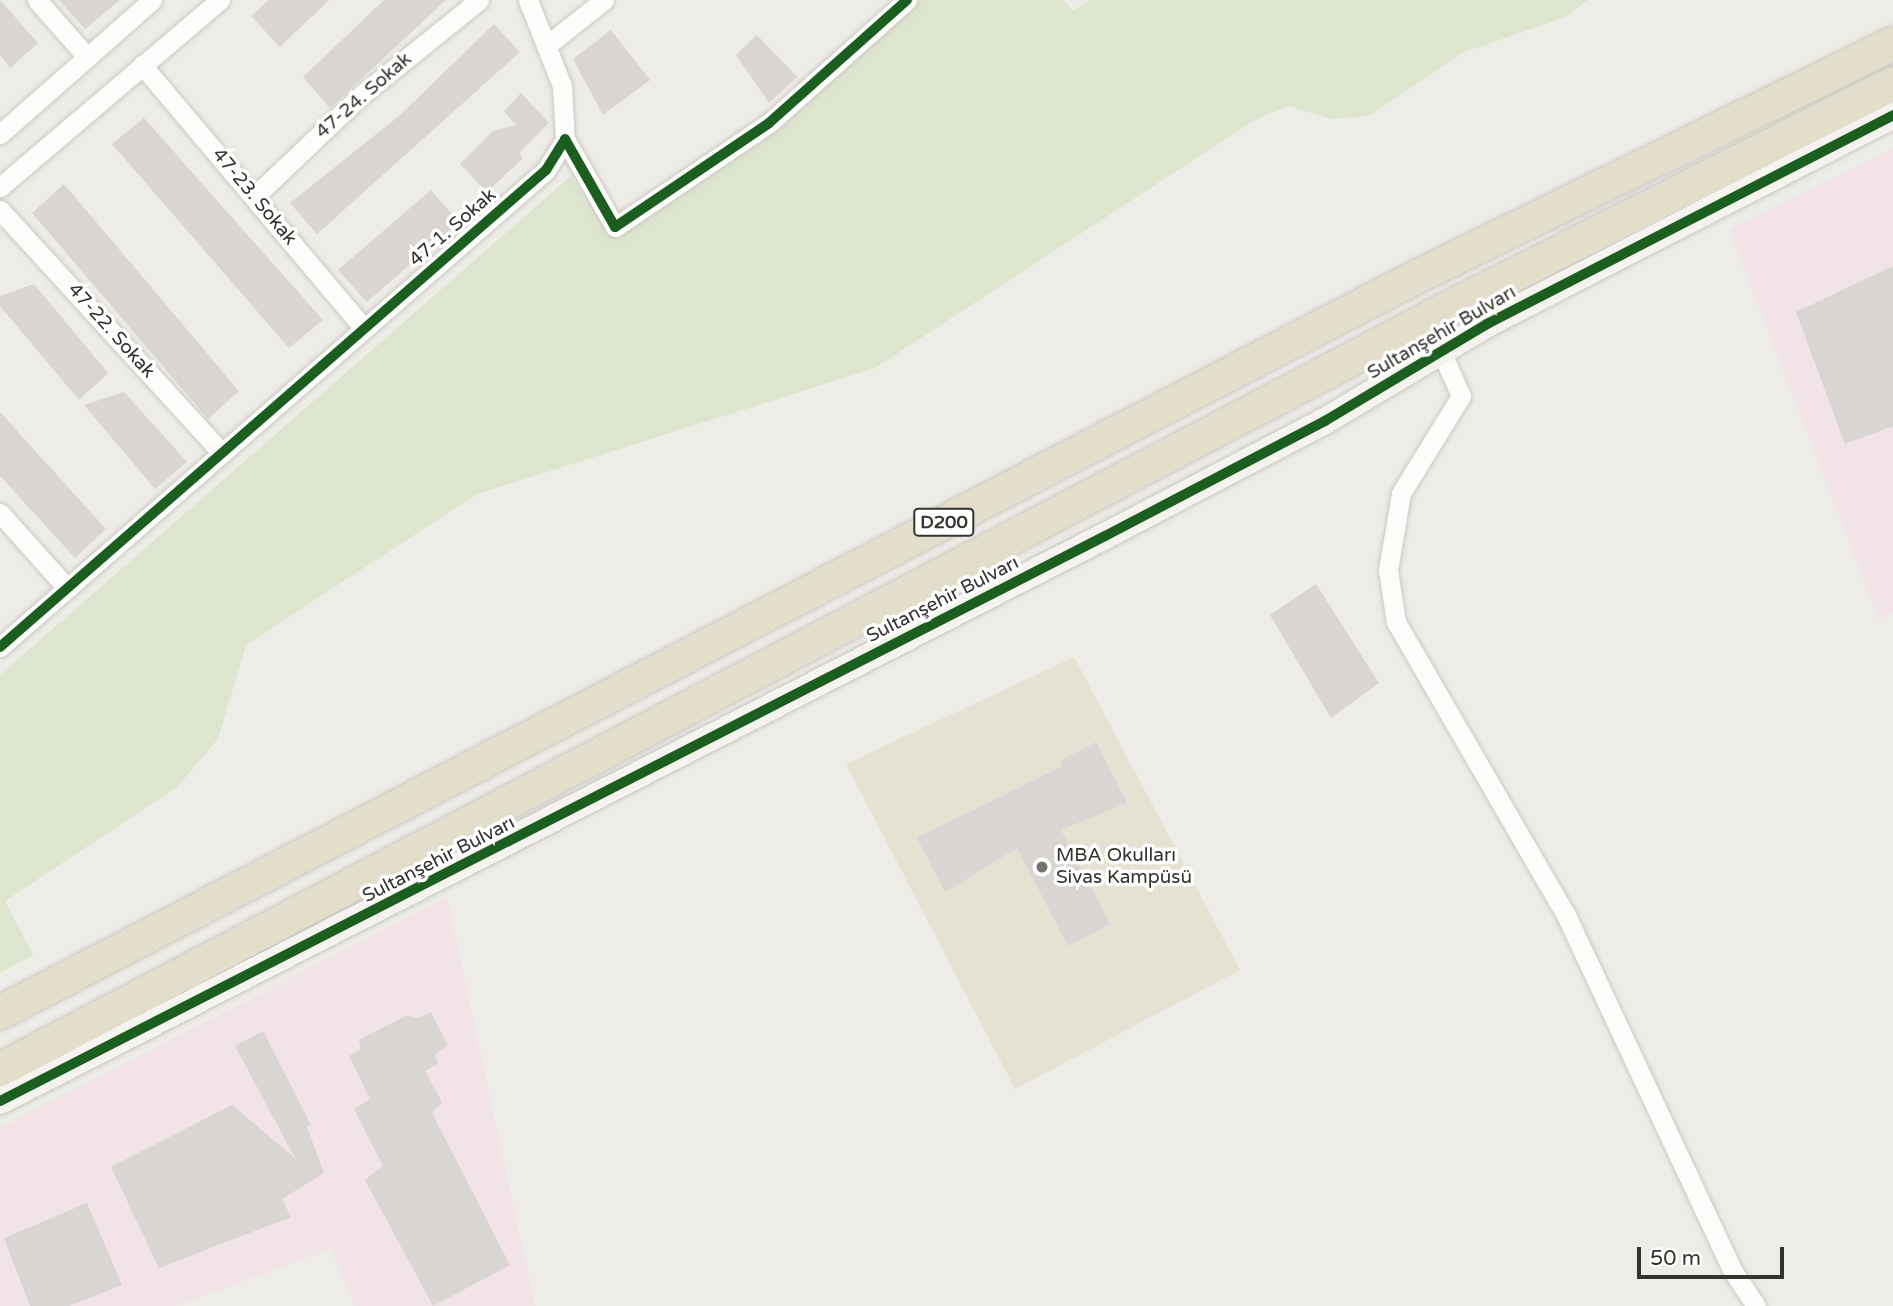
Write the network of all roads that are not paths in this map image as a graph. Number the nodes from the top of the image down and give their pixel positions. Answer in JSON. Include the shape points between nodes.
{"nodes":[{"id":1,"x":37,"y":0,"type":"edge"},
{"id":2,"x":152,"y":0,"type":"edge"},
{"id":3,"x":220,"y":0,"type":"edge"},
{"id":4,"x":479,"y":0,"type":"edge"},
{"id":5,"x":528,"y":0,"type":"edge"},
{"id":6,"x":604,"y":0,"type":"edge"},
{"id":7,"x":907,"y":0,"type":"edge"},
{"id":8,"x":1893,"y":43,"type":"edge"},
{"id":9,"x":546,"y":46,"type":"junction"},
{"id":10,"x":87,"y":57,"type":"junction"},
{"id":11,"x":142,"y":65,"type":"junction"},
{"id":12,"x":1893,"y":83,"type":"edge"},
{"id":13,"x":1893,"y":115,"type":"edge"},
{"id":14,"x":0,"y":134,"type":"edge"},
{"id":15,"x":565,"y":139,"type":"junction"},
{"id":16,"x":0,"y":187,"type":"edge"},
{"id":17,"x":254,"y":197,"type":"junction"},
{"id":18,"x":0,"y":210,"type":"edge"},
{"id":19,"x":365,"y":329,"type":"junction"},
{"id":20,"x":1441,"y":351,"type":"junction"},
{"id":21,"x":222,"y":453,"type":"junction"},
{"id":22,"x":0,"y":513,"type":"edge"},
{"id":23,"x":68,"y":588,"type":"junction"},
{"id":24,"x":0,"y":647,"type":"edge"},
{"id":25,"x":0,"y":1012,"type":"edge"},
{"id":26,"x":0,"y":1069,"type":"edge"},
{"id":27,"x":0,"y":1101,"type":"edge"},
{"id":28,"x":1756,"y":1306,"type":"edge"}],
"edges":[{"from":1,"to":10,"type":"street"},
{"from":2,"to":10,"type":"street"},
{"from":3,"to":11,"type":"street"},
{"from":4,"to":17,"type":"street","name":"47-24. Sokak","via":[[359,97]]},
{"from":5,"to":9,"type":"street"},
{"from":6,"to":9,"type":"street"},
{"from":7,"to":15,"type":"street","via":[[769,123],[615,227]]},
{"from":8,"to":25,"type":"highway","number":"D200","via":[[1421,274]]},
{"from":9,"to":15,"type":"street","via":[[562,86]]},
{"from":10,"to":14,"type":"street"},
{"from":11,"to":16,"type":"street"},
{"from":11,"to":17,"type":"street","name":"47-23. Sokak"},
{"from":12,"to":26,"type":"highway","name":"Sultanşehir Bulvarı","number":"D200","via":[[1445,309]]},
{"from":13,"to":20,"type":"street","name":"Sultanşehir Bulvarı"},
{"from":15,"to":19,"type":"street","name":"47-1. Sokak","via":[[546,170]]},
{"from":17,"to":19,"type":"street","name":"47-23. Sokak"},
{"from":18,"to":21,"type":"street","name":"47-22. Sokak"},
{"from":19,"to":21,"type":"street","name":"47-1. Sokak"},
{"from":20,"to":27,"type":"street","name":"Sultanşehir Bulvarı","via":[[1325,421],[1080,549]]},
{"from":20,"to":28,"type":"street","via":[[1461,396],[1401,494],[1388,570],[1396,622],[1565,913],[1732,1270]]},
{"from":21,"to":23,"type":"street","name":"47-1. Sokak"},
{"from":22,"to":23,"type":"street"},
{"from":23,"to":24,"type":"street","name":"47-1. Sokak"}]}
